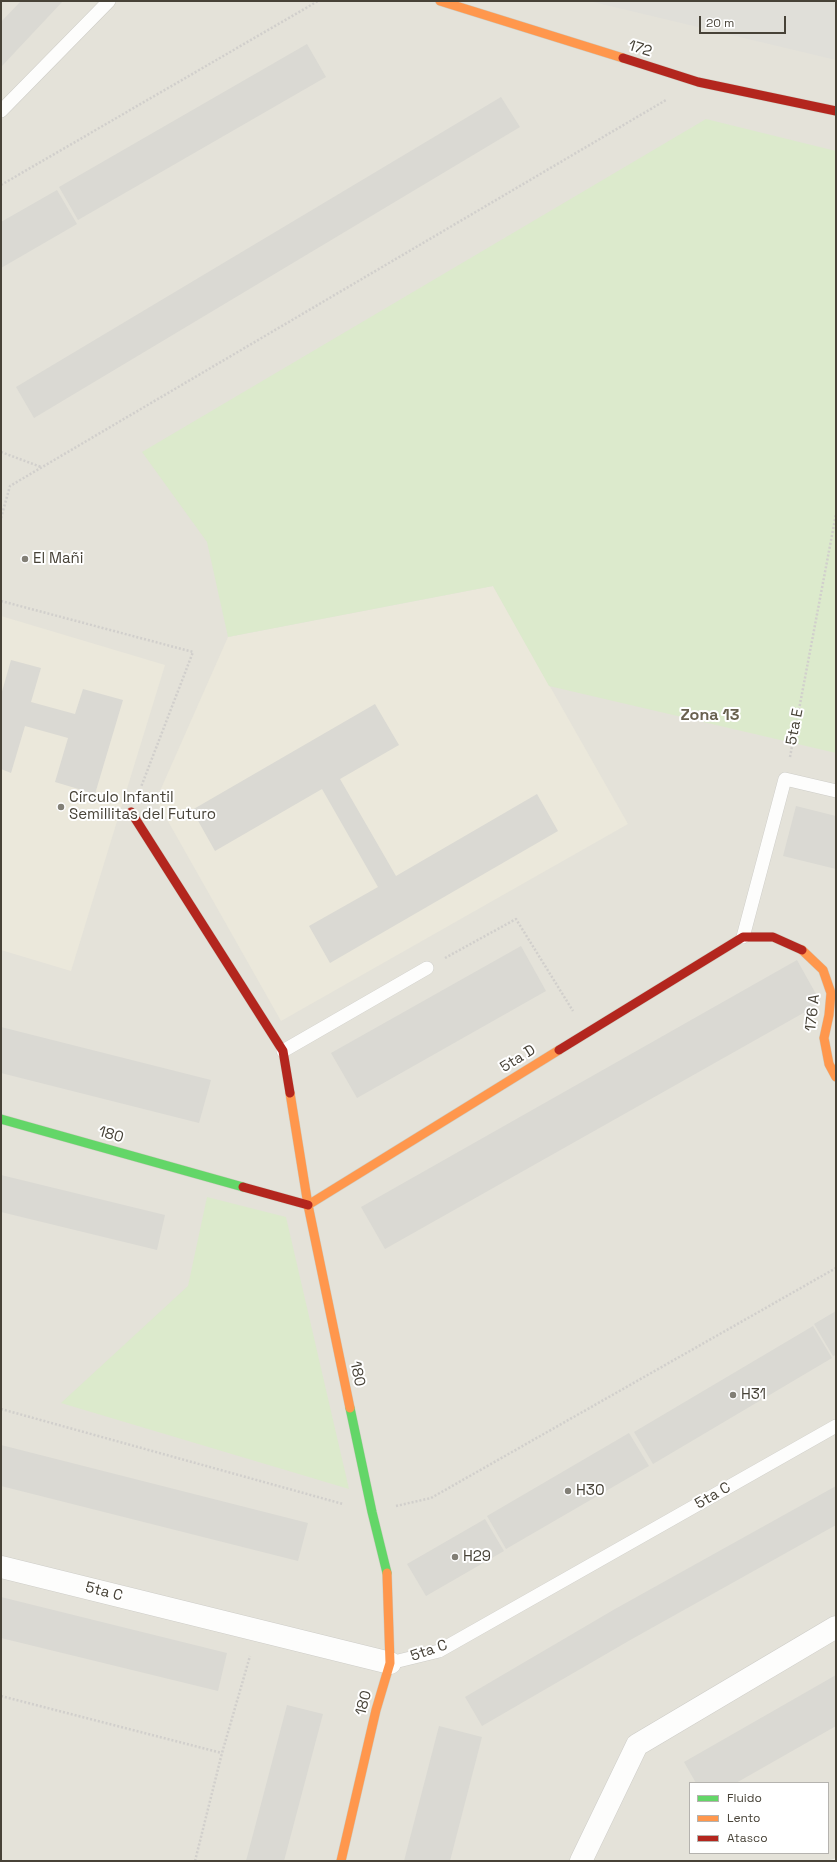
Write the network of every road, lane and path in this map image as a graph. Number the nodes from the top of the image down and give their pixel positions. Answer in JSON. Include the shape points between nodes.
{"nodes":[{"id":1,"x":109,"y":1,"type":"edge"},
{"id":2,"x":318,"y":1,"type":"edge"},
{"id":3,"x":440,"y":1,"type":"edge"},
{"id":4,"x":698,"y":82,"type":"junction"},
{"id":5,"x":1,"y":111,"type":"edge"},
{"id":6,"x":836,"y":111,"type":"edge"},
{"id":7,"x":1,"y":185,"type":"edge"},
{"id":8,"x":1,"y":452,"type":"edge"},
{"id":9,"x":42,"y":468,"type":"junction"},
{"id":10,"x":836,"y":514,"type":"edge"},
{"id":11,"x":1,"y":518,"type":"edge"},
{"id":12,"x":1,"y":601,"type":"edge"},
{"id":13,"x":786,"y":779,"type":"junction"},
{"id":14,"x":836,"y":791,"type":"edge"},
{"id":15,"x":131,"y":812,"type":"joint"},
{"id":16,"x":743,"y":937,"type":"junction"},
{"id":17,"x":427,"y":968,"type":"joint"},
{"id":18,"x":586,"y":1033,"type":"junction"},
{"id":19,"x":283,"y":1051,"type":"junction"},
{"id":20,"x":836,"y":1078,"type":"edge"},
{"id":21,"x":1,"y":1119,"type":"edge"},
{"id":22,"x":308,"y":1204,"type":"junction"},
{"id":23,"x":836,"y":1268,"type":"edge"},
{"id":24,"x":1,"y":1409,"type":"edge"},
{"id":25,"x":836,"y":1426,"type":"edge"},
{"id":26,"x":372,"y":1512,"type":"junction"},
{"id":27,"x":1,"y":1567,"type":"edge"},
{"id":28,"x":836,"y":1627,"type":"edge"},
{"id":29,"x":257,"y":1631,"type":"junction"},
{"id":30,"x":390,"y":1663,"type":"junction"},
{"id":31,"x":1,"y":1696,"type":"edge"},
{"id":32,"x":222,"y":1753,"type":"junction"},
{"id":33,"x":195,"y":1861,"type":"edge"},
{"id":34,"x":341,"y":1861,"type":"edge"},
{"id":35,"x":580,"y":1861,"type":"edge"}],
"edges":[{"from":1,"to":5,"type":"lane"},
{"from":2,"to":7,"type":"path"},
{"from":3,"to":4,"type":"street","name":"172"},
{"from":4,"to":6,"type":"street","name":"172"},
{"from":4,"to":9,"type":"path"},
{"from":8,"to":9,"type":"path"},
{"from":9,"to":11,"type":"path","via":[[10,486]]},
{"from":10,"to":13,"type":"path","name":"5ta E"},
{"from":12,"to":15,"type":"path","via":[[193,652]]},
{"from":13,"to":14,"type":"lane"},
{"from":13,"to":16,"type":"lane"},
{"from":15,"to":19,"type":"street"},
{"from":16,"to":18,"type":"street","name":"5ta D"},
{"from":16,"to":20,"type":"street","name":"176 A","via":[[773,937],[800,948],[823,970],[831,993],[824,1038],[829,1064]]},
{"from":17,"to":18,"type":"path","via":[[516,919]]},
{"from":17,"to":19,"type":"lane"},
{"from":18,"to":22,"type":"street","name":"5ta D"},
{"from":19,"to":22,"type":"street"},
{"from":21,"to":22,"type":"street","name":"180"},
{"from":22,"to":26,"type":"street","name":"180"},
{"from":23,"to":26,"type":"path","via":[[431,1498]]},
{"from":24,"to":26,"type":"path"},
{"from":25,"to":30,"type":"lane","name":"5ta C","via":[[439,1651]]},
{"from":26,"to":30,"type":"street","name":"180","via":[[388,1575]]},
{"from":27,"to":29,"type":"street","name":"5ta C"},
{"from":28,"to":35,"type":"street","via":[[637,1745]]},
{"from":29,"to":30,"type":"street","name":"5ta C"},
{"from":29,"to":32,"type":"path"},
{"from":30,"to":34,"type":"street","name":"180","via":[[376,1710]]},
{"from":31,"to":32,"type":"path"},
{"from":32,"to":33,"type":"path"}]}
